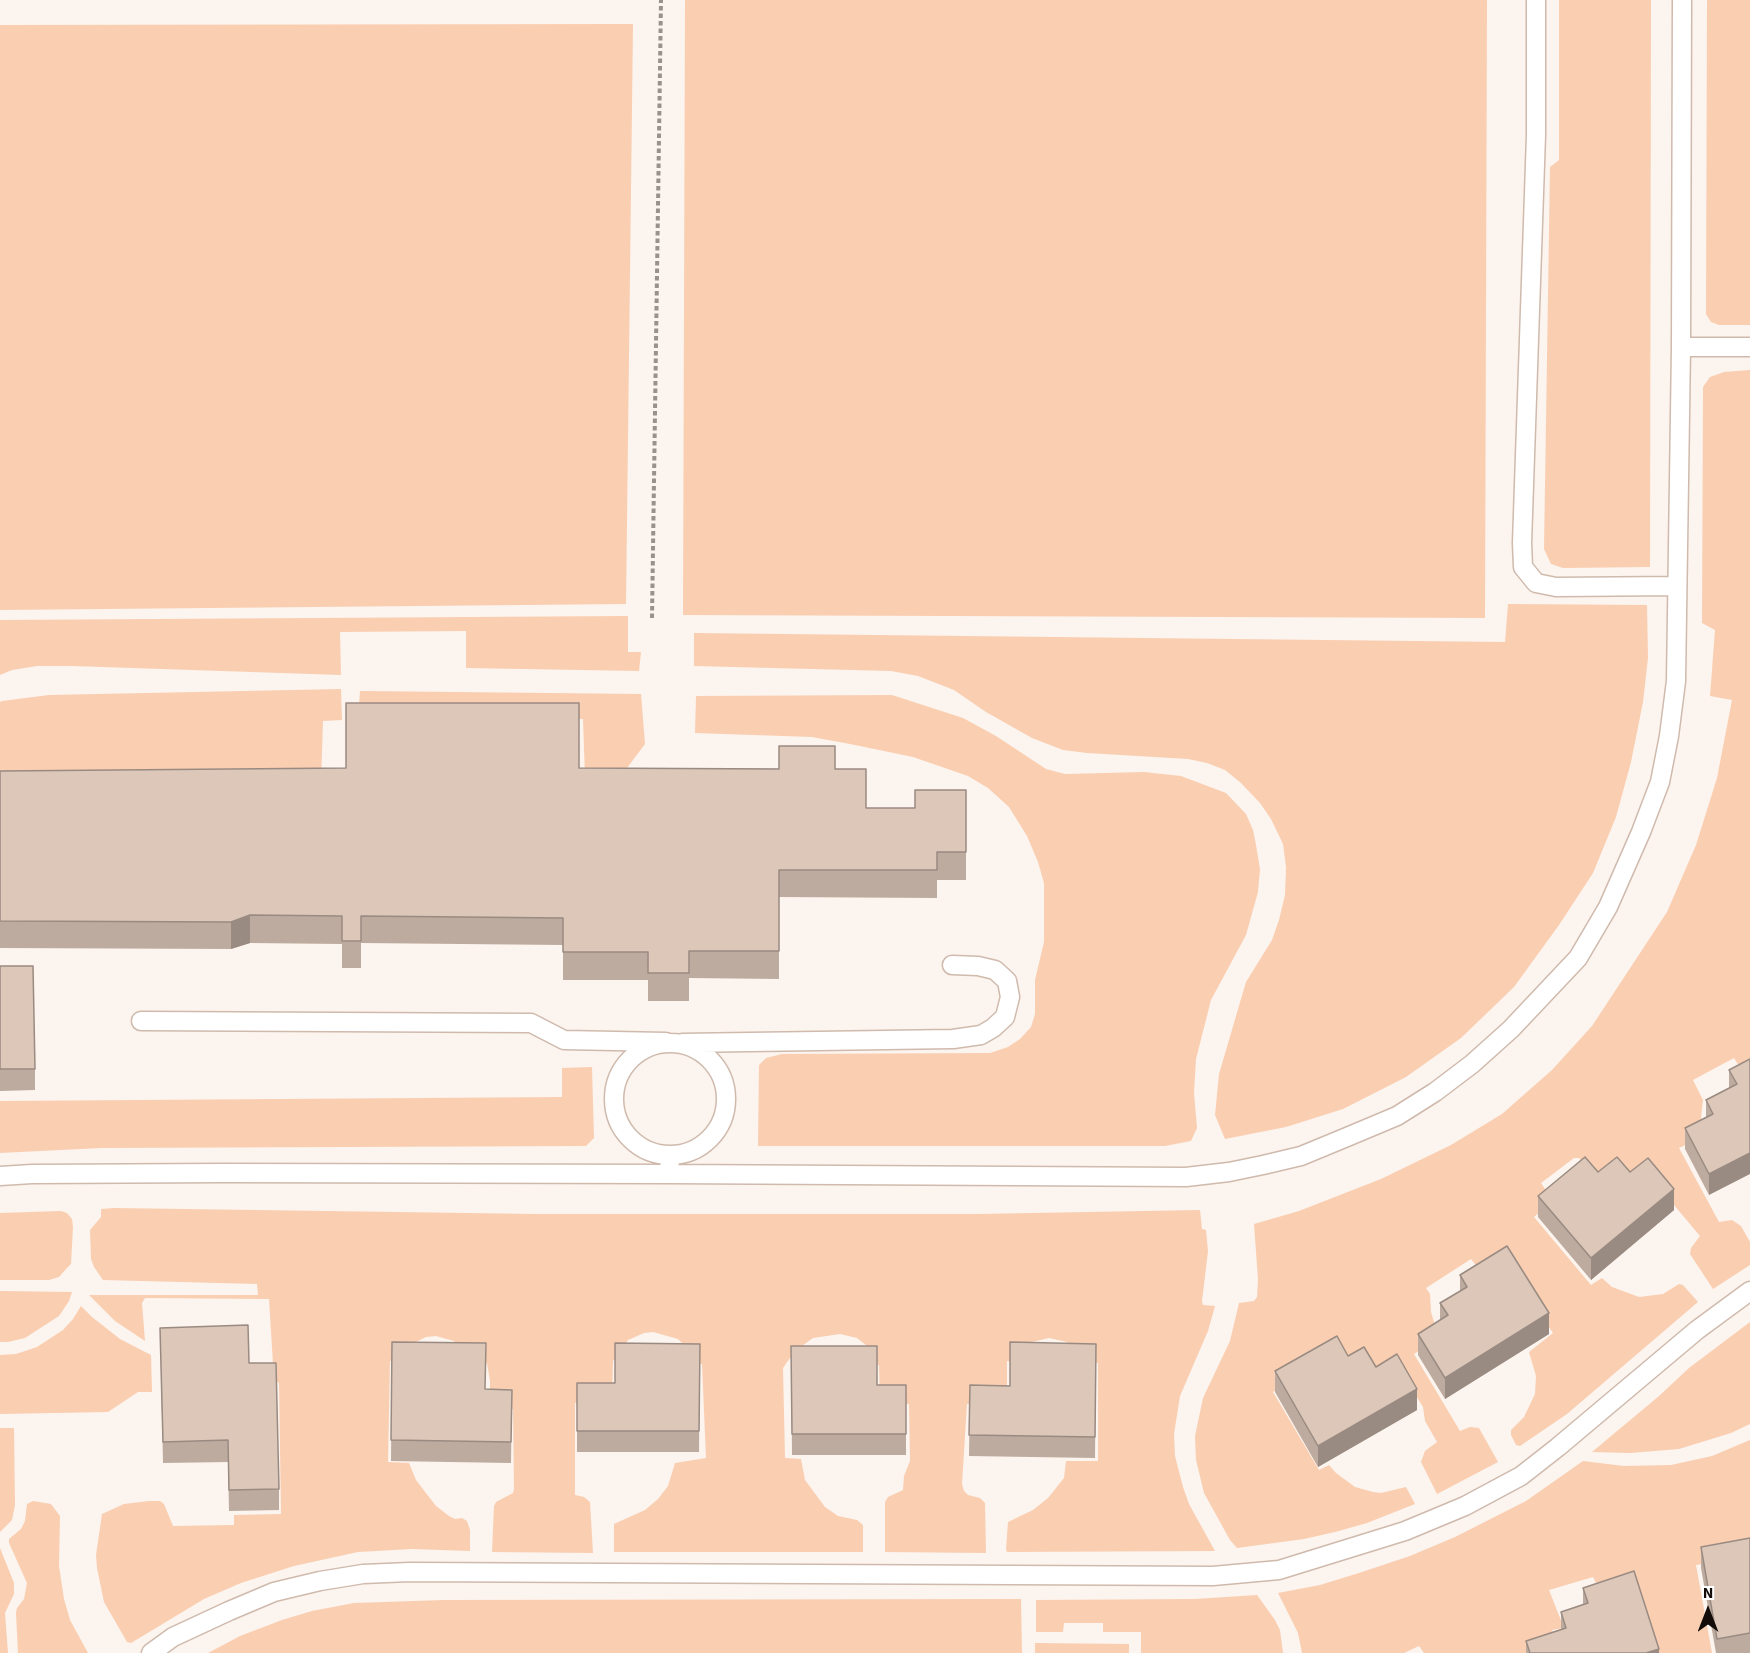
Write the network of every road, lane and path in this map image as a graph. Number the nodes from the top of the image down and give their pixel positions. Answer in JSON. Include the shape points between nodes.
{"nodes":[{"id":1,"x":661,"y":0,"type":"edge"},
{"id":2,"x":1536,"y":0,"type":"edge"},
{"id":3,"x":1682,"y":0,"type":"edge"},
{"id":4,"x":1681,"y":347,"type":"junction"},
{"id":5,"x":1750,"y":347,"type":"edge"},
{"id":6,"x":1677,"y":586,"type":"junction"},
{"id":7,"x":652,"y":618,"type":"dead end"},
{"id":8,"x":952,"y":965,"type":"dead end"},
{"id":9,"x":141,"y":1021,"type":"dead end"},
{"id":10,"x":674,"y":1043,"type":"junction"},
{"id":11,"x":670,"y":1155,"type":"junction"},
{"id":12,"x":669,"y":1174,"type":"junction"},
{"id":13,"x":0,"y":1176,"type":"edge"},
{"id":14,"x":1750,"y":1291,"type":"edge"},
{"id":15,"x":151,"y":1653,"type":"edge"}],
"edges":[{"from":1,"to":7,"type":"path"},
{"from":2,"to":6,"type":"lane","via":[[1524,567],[1536,583],[1556,587]]},
{"from":3,"to":4,"type":"lane"},
{"from":4,"to":5,"type":"lane"},
{"from":4,"to":6,"type":"lane"},
{"from":6,"to":12,"type":"lane","via":[[1676,681],[1660,782],[1608,907],[1578,958],[1511,1029],[1472,1064],[1397,1116],[1301,1156],[1186,1177]]},
{"from":8,"to":10,"type":"lane","via":[[995,970],[1007,981],[1010,997],[1005,1017],[981,1035],[953,1039]]},
{"from":9,"to":10,"type":"lane","via":[[531,1023],[564,1040]]},
{"from":10,"to":11,"type":"lane","via":[[698,1049],[716,1066],[726,1088],[727,1103],[715,1134],[703,1145],[687,1153]]},
{"from":10,"to":11,"type":"lane","via":[[650,1046],[635,1054],[615,1083],[614,1100],[621,1125],[637,1145],[653,1153]]},
{"from":11,"to":12,"type":"lane"},
{"from":12,"to":13,"type":"lane"},
{"from":14,"to":15,"type":"lane","via":[[1521,1476],[1405,1531],[1280,1570],[1213,1576],[363,1574],[274,1593],[172,1637]]}]}
